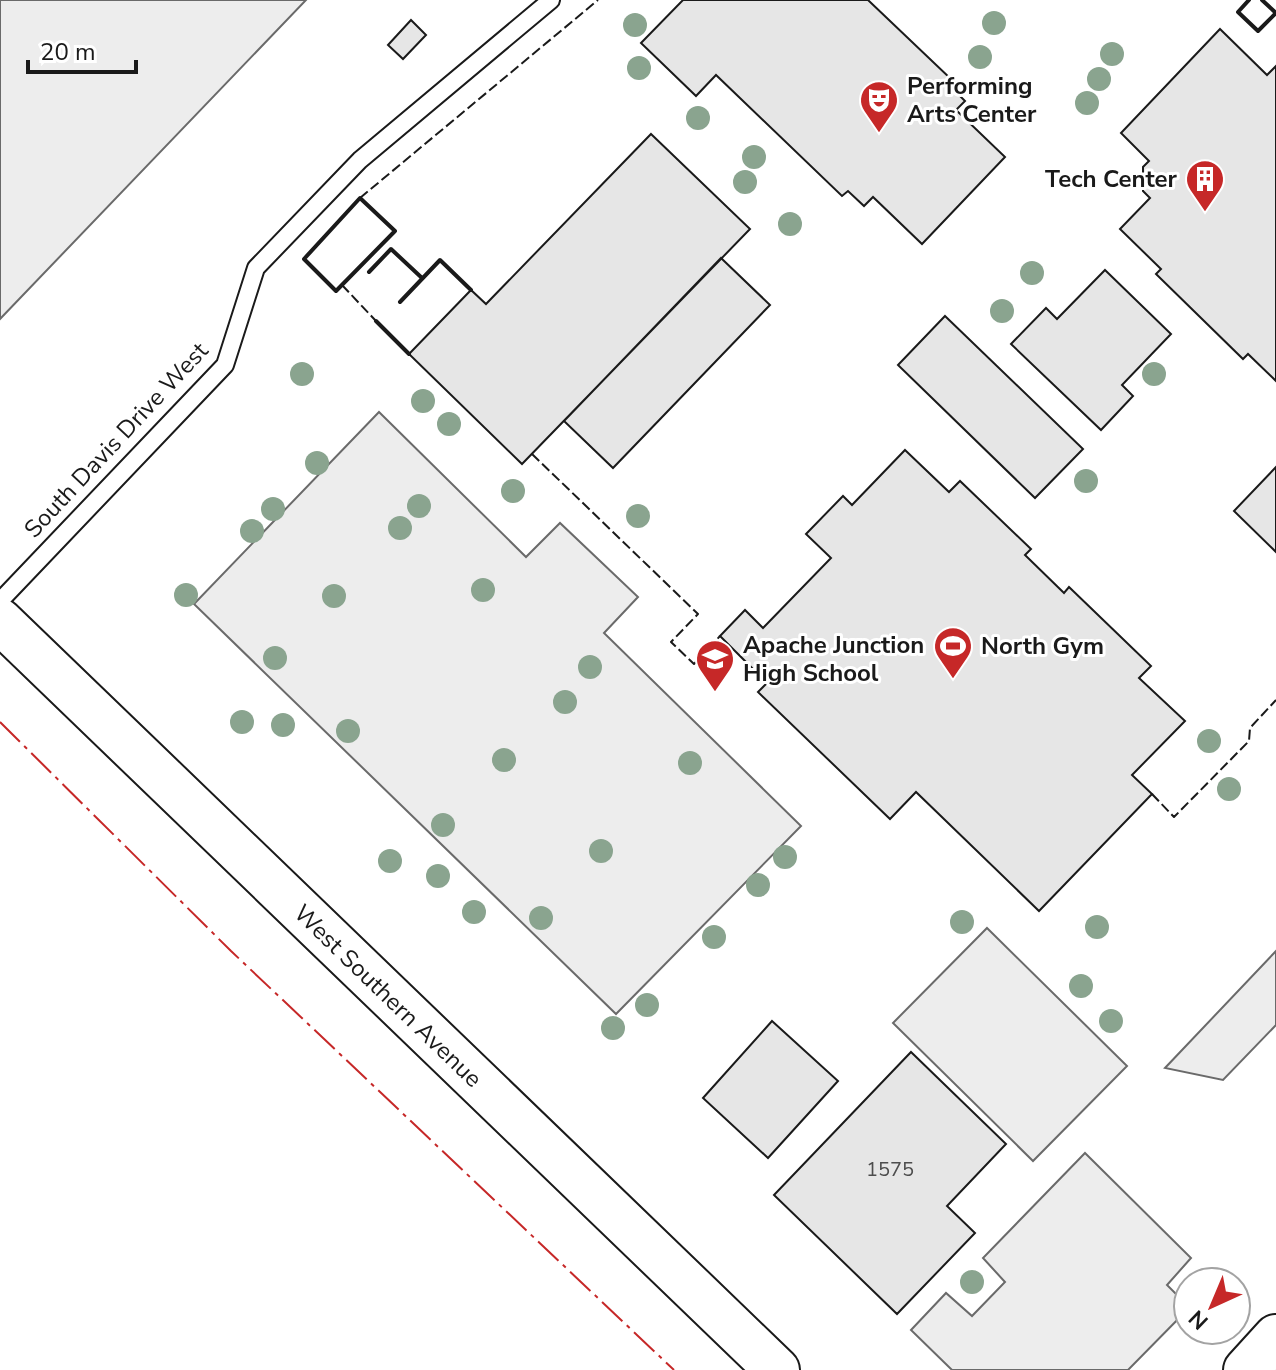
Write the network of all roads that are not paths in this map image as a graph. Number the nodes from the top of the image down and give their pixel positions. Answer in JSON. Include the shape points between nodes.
{"nodes":[{"id":1,"x":551,"y":0,"type":"edge"},
{"id":2,"x":0,"y":601,"type":"edge"},
{"id":3,"x":0,"y":621,"type":"edge"},
{"id":4,"x":1276,"y":1337,"type":"edge"},
{"id":5,"x":777,"y":1370,"type":"edge"},
{"id":6,"x":1246,"y":1370,"type":"edge"}],
"edges":[{"from":1,"to":2,"type":"lane","name":"South Davis Drive West","via":[[360,160],[256,268],[225,365]]},
{"from":3,"to":5,"type":"main road","name":"West Southern Avenue"},
{"from":4,"to":6,"type":"main road"}]}
